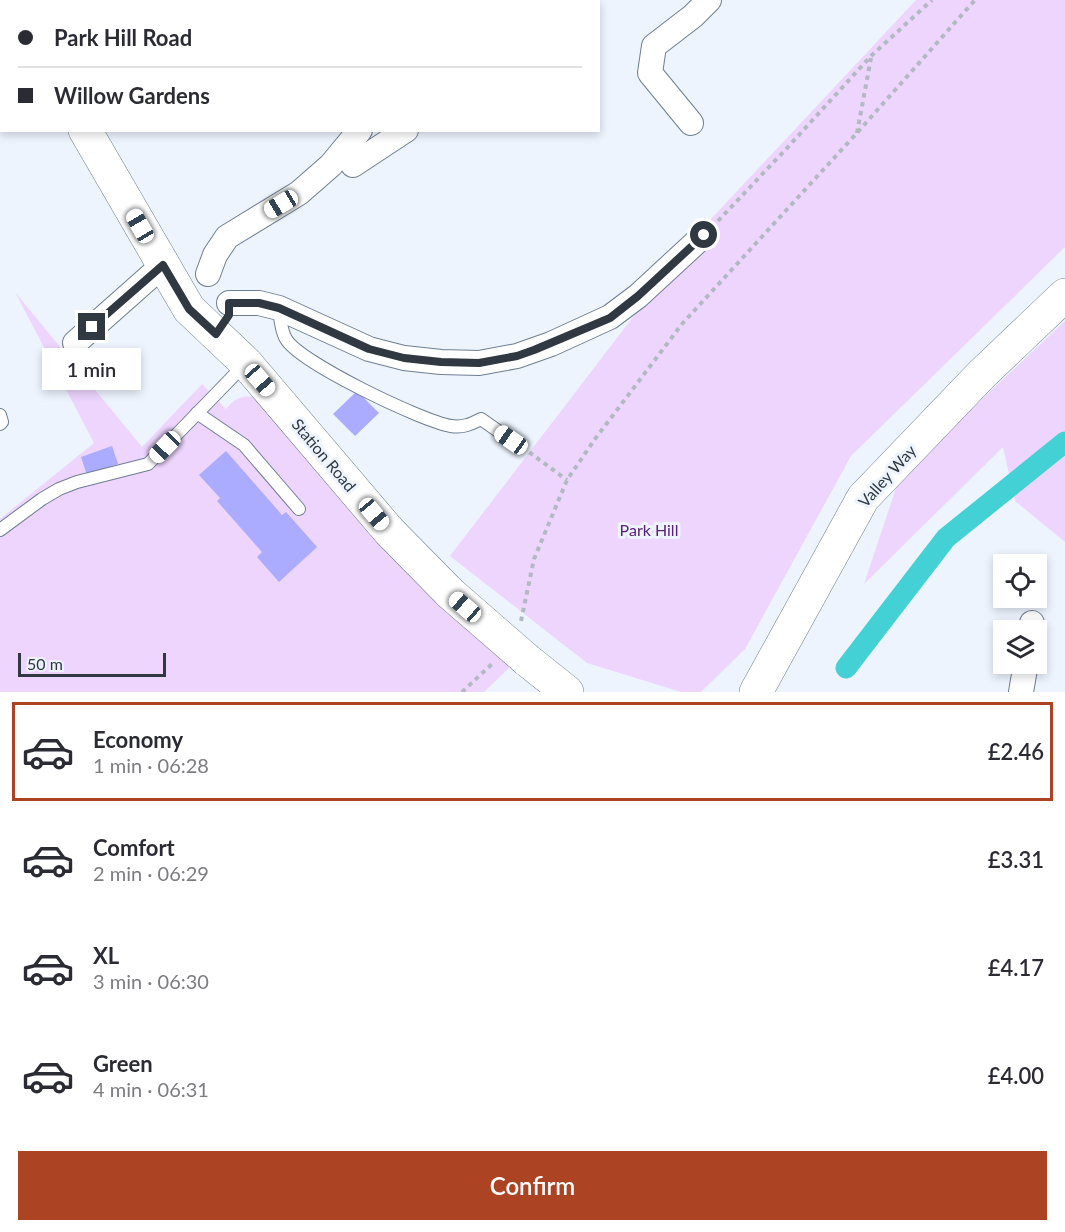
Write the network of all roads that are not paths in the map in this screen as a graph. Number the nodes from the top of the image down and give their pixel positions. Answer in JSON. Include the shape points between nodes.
{"nodes":[{"id":1,"x":709,"y":0,"type":"edge"},
{"id":2,"x":691,"y":123,"type":"dead end"},
{"id":3,"x":86,"y":132,"type":"edge"},
{"id":4,"x":358,"y":132,"type":"edge"},
{"id":5,"x":403,"y":132,"type":"edge"},
{"id":6,"x":353,"y":165,"type":"dead end"},
{"id":7,"x":704,"y":235,"type":"road end"},
{"id":8,"x":168,"y":274,"type":"junction"},
{"id":9,"x":208,"y":274,"type":"junction"},
{"id":10,"x":1065,"y":295,"type":"edge"},
{"id":11,"x":229,"y":303,"type":"junction"},
{"id":12,"x":279,"y":308,"type":"junction"},
{"id":13,"x":216,"y":334,"type":"junction"},
{"id":14,"x":75,"y":343,"type":"dead end"},
{"id":15,"x":246,"y":363,"type":"junction"},
{"id":16,"x":197,"y":413,"type":"junction"},
{"id":17,"x":0,"y":414,"type":"edge"},
{"id":18,"x":0,"y":424,"type":"edge"},
{"id":19,"x":511,"y":440,"type":"road end"},
{"id":20,"x":299,"y":509,"type":"dead end"},
{"id":21,"x":0,"y":530,"type":"edge"},
{"id":22,"x":1026,"y":674,"type":"edge"},
{"id":23,"x":567,"y":692,"type":"edge"},
{"id":24,"x":756,"y":692,"type":"edge"},
{"id":25,"x":1026,"y":692,"type":"edge"}],
"edges":[{"from":1,"to":2,"type":"street","via":[[654,46],[650,73]]},
{"from":3,"to":8,"type":"main road","name":"Station Road"},
{"from":4,"to":9,"type":"street","via":[[331,165],[299,193],[227,237]]},
{"from":5,"to":6,"type":"street"},
{"from":7,"to":12,"type":"street","via":[[610,318],[517,356],[479,363],[432,362],[378,351]]},
{"from":8,"to":9,"type":"street"},
{"from":8,"to":13,"type":"main road","name":"Station Road","via":[[189,309]]},
{"from":8,"to":14,"type":"street"},
{"from":9,"to":11,"type":"street","via":[[222,286]]},
{"from":10,"to":24,"type":"main road","name":"Valley Way","via":[[982,374],[863,498]]},
{"from":11,"to":12,"type":"street"},
{"from":11,"to":13,"type":"street","via":[[229,315]]},
{"from":12,"to":19,"type":"lane","via":[[286,339],[303,357],[418,416],[450,426],[465,426],[481,419]]},
{"from":13,"to":15,"type":"main road","name":"Station Road"},
{"from":15,"to":16,"type":"lane"},
{"from":15,"to":23,"type":"main road","name":"Station Road","bridge":true,"via":[[389,531],[450,593],[521,645]]},
{"from":16,"to":20,"type":"lane","via":[[244,445]]},
{"from":16,"to":21,"type":"lane","via":[[148,464],[59,489]]},
{"from":17,"to":18,"type":"lane"},
{"from":22,"to":25,"type":"street"}]}
